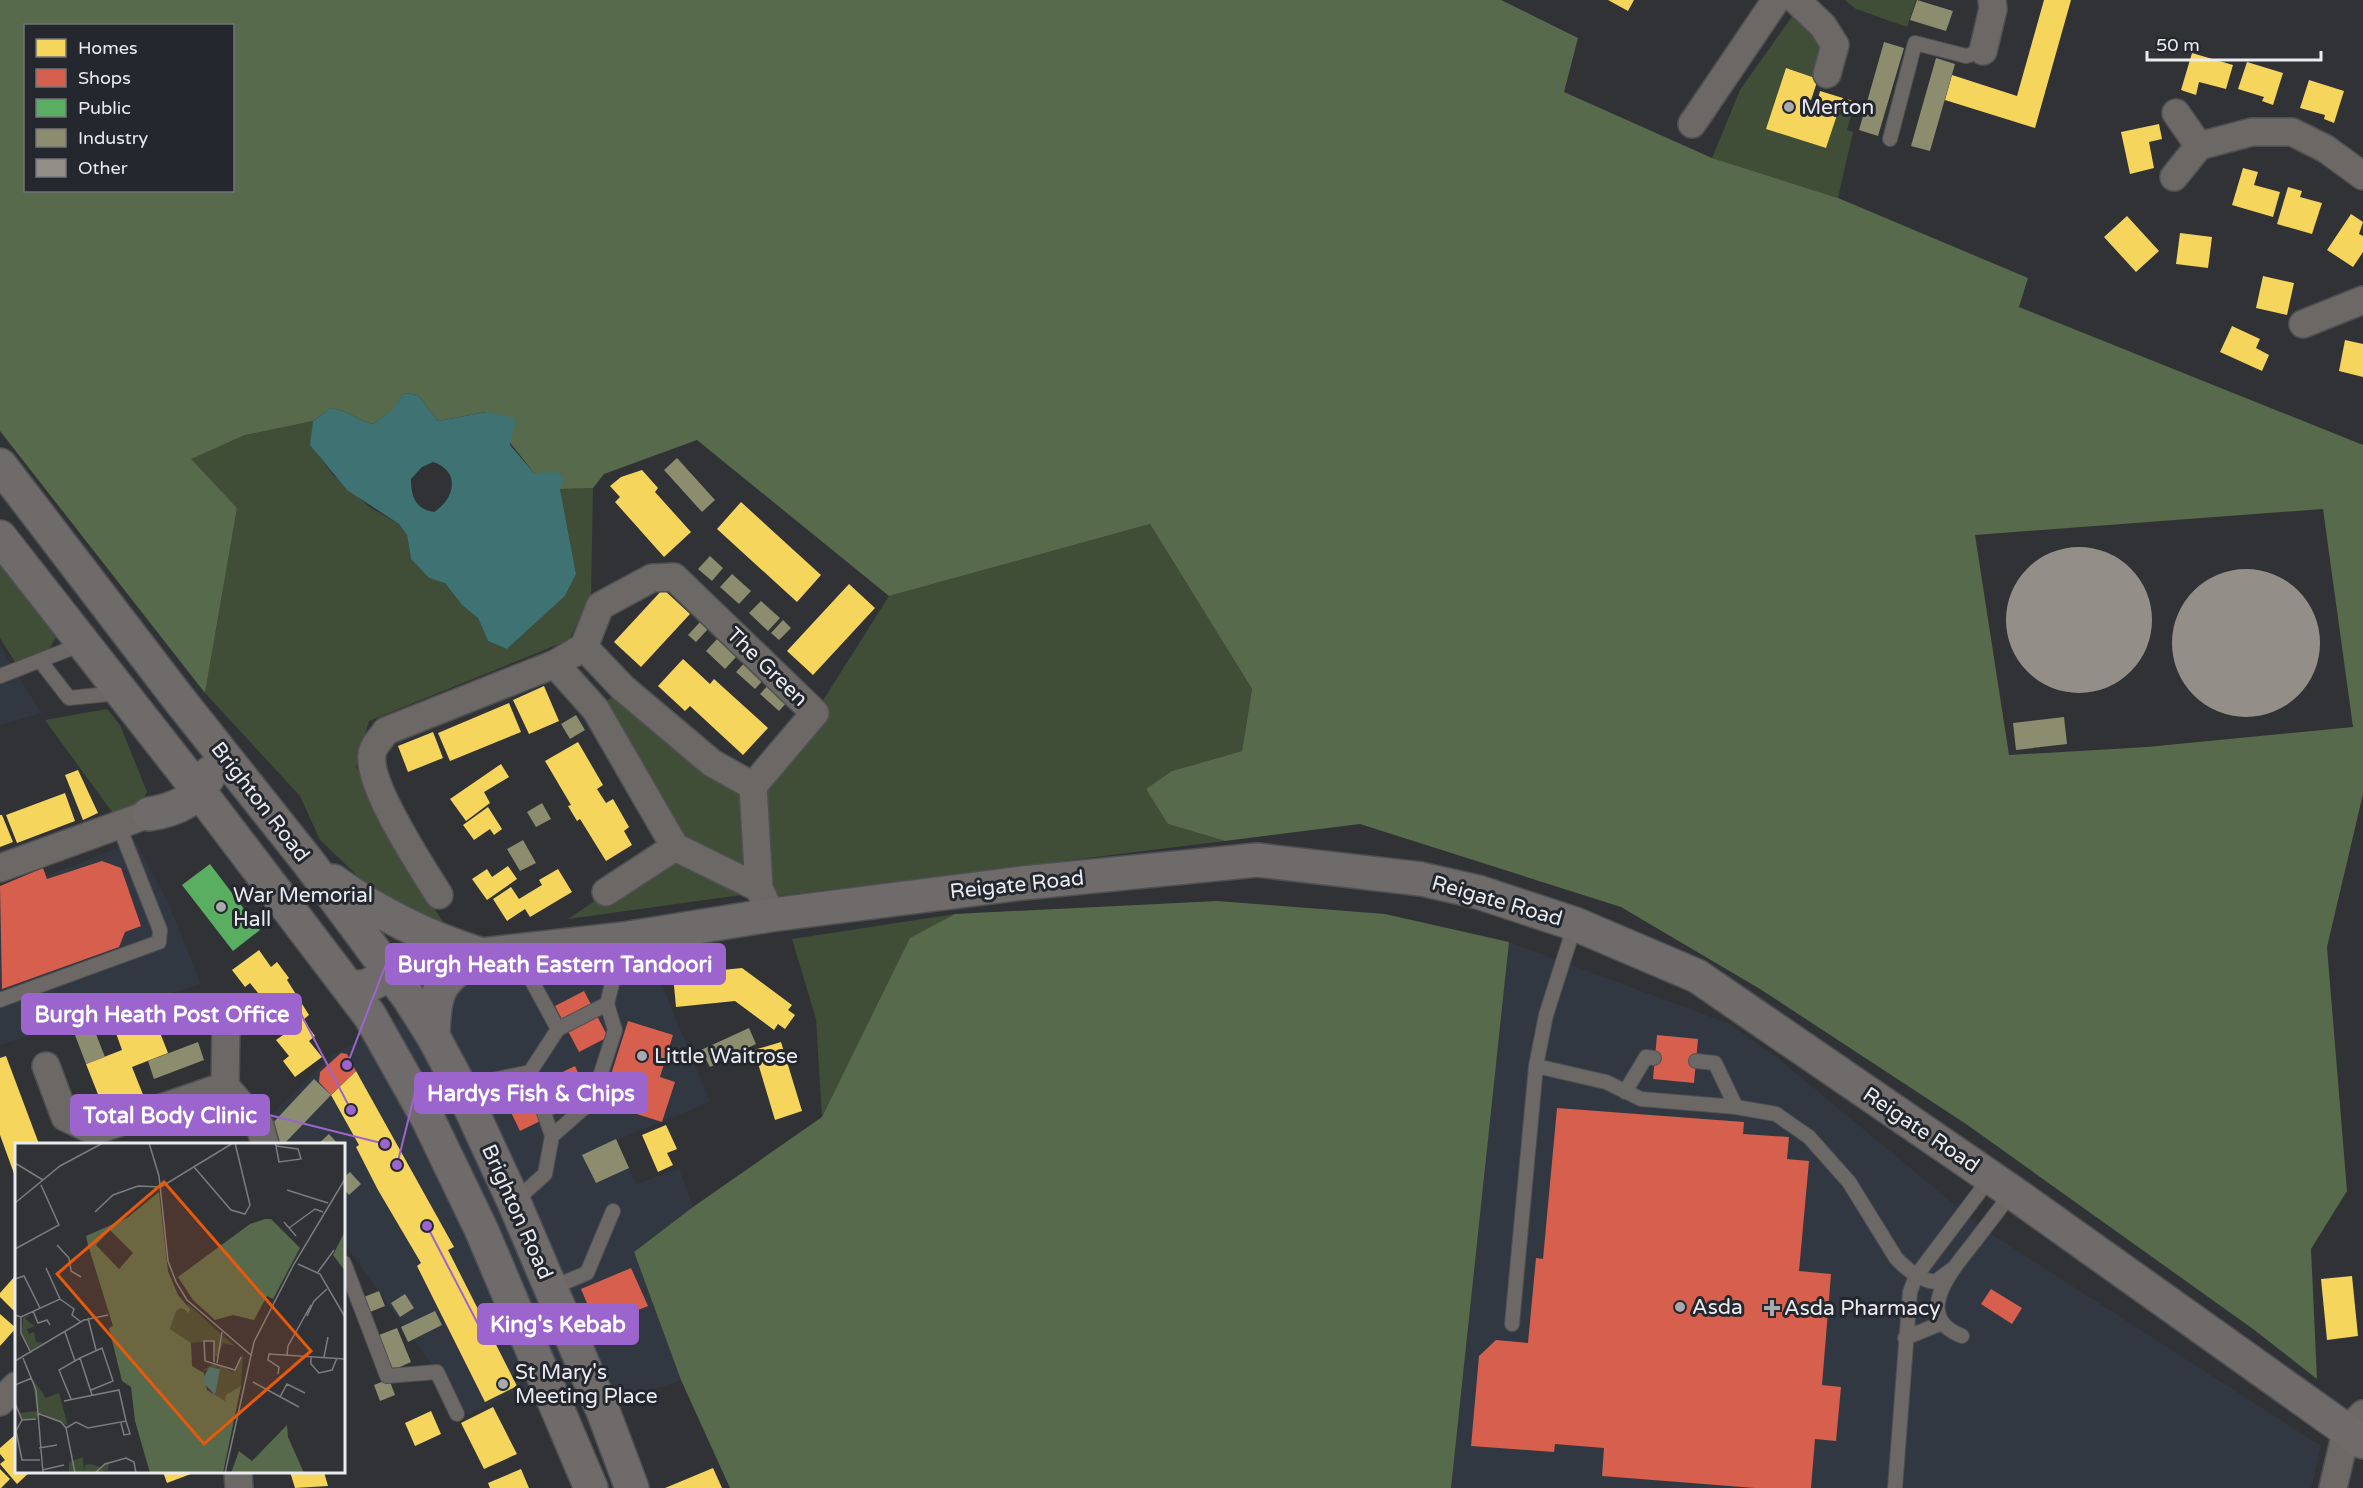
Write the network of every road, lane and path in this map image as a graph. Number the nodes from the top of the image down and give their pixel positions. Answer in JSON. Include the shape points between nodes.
{"nodes":[{"id":1,"x":1776,"y":0,"type":"edge"},
{"id":2,"x":1796,"y":0,"type":"edge"},
{"id":3,"x":1992,"y":0,"type":"edge"},
{"id":4,"x":1983,"y":51,"type":"joint"},
{"id":5,"x":1827,"y":74,"type":"dead end"},
{"id":6,"x":2176,"y":113,"type":"dead end"},
{"id":7,"x":1692,"y":124,"type":"dead end"},
{"id":8,"x":1890,"y":139,"type":"dead end"},
{"id":9,"x":2199,"y":146,"type":"junction"},
{"id":10,"x":2363,"y":176,"type":"edge"},
{"id":11,"x":2174,"y":177,"type":"dead end"},
{"id":12,"x":2363,"y":300,"type":"edge"},
{"id":13,"x":2303,"y":324,"type":"dead end"},
{"id":14,"x":0,"y":465,"type":"edge"},
{"id":15,"x":6,"y":555,"type":"edge"},
{"id":16,"x":82,"y":644,"type":"junction"},
{"id":17,"x":584,"y":646,"type":"junction"},
{"id":18,"x":41,"y":662,"type":"junction"},
{"id":19,"x":555,"y":664,"type":"junction"},
{"id":20,"x":0,"y":676,"type":"edge"},
{"id":21,"x":622,"y":688,"type":"junction"},
{"id":22,"x":120,"y":693,"type":"junction"},
{"id":23,"x":596,"y":710,"type":"junction"},
{"id":24,"x":151,"y":732,"type":"junction"},
{"id":25,"x":215,"y":745,"type":"junction"},
{"id":26,"x":753,"y":786,"type":"junction"},
{"id":27,"x":199,"y":791,"type":"junction"},
{"id":28,"x":149,"y":813,"type":"junction"},
{"id":29,"x":119,"y":826,"type":"junction"},
{"id":30,"x":675,"y":847,"type":"junction"},
{"id":31,"x":309,"y":863,"type":"junction"},
{"id":32,"x":0,"y":868,"type":"edge"},
{"id":33,"x":606,"y":892,"type":"dead end"},
{"id":34,"x":438,"y":895,"type":"dead end"},
{"id":35,"x":765,"y":902,"type":"junction"},
{"id":36,"x":1575,"y":924,"type":"junction"},
{"id":37,"x":623,"y":939,"type":"junction"},
{"id":38,"x":516,"y":952,"type":"junction"},
{"id":39,"x":480,"y":955,"type":"junction"},
{"id":40,"x":392,"y":974,"type":"junction"},
{"id":41,"x":350,"y":987,"type":"junction"},
{"id":42,"x":0,"y":1000,"type":"edge"},
{"id":43,"x":607,"y":1004,"type":"junction"},
{"id":44,"x":370,"y":1016,"type":"junction"},
{"id":45,"x":226,"y":1028,"type":"dead end"},
{"id":46,"x":558,"y":1029,"type":"junction"},
{"id":47,"x":433,"y":1036,"type":"junction"},
{"id":48,"x":1654,"y":1058,"type":"dead end"},
{"id":49,"x":1696,"y":1061,"type":"dead end"},
{"id":50,"x":46,"y":1066,"type":"dead end"},
{"id":51,"x":1536,"y":1066,"type":"junction"},
{"id":52,"x":530,"y":1072,"type":"junction"},
{"id":53,"x":225,"y":1086,"type":"junction"},
{"id":54,"x":1625,"y":1092,"type":"junction"},
{"id":55,"x":465,"y":1094,"type":"junction"},
{"id":56,"x":1736,"y":1107,"type":"junction"},
{"id":57,"x":552,"y":1136,"type":"junction"},
{"id":58,"x":266,"y":1143,"type":"edge"},
{"id":59,"x":2001,"y":1185,"type":"junction"},
{"id":60,"x":514,"y":1202,"type":"junction"},
{"id":61,"x":613,"y":1211,"type":"dead end"},
{"id":62,"x":345,"y":1266,"type":"edge"},
{"id":63,"x":1954,"y":1268,"type":"junction"},
{"id":64,"x":1916,"y":1276,"type":"junction"},
{"id":65,"x":550,"y":1288,"type":"junction"},
{"id":66,"x":1942,"y":1323,"type":"junction"},
{"id":67,"x":1512,"y":1324,"type":"dead end"},
{"id":68,"x":1962,"y":1336,"type":"dead end"},
{"id":69,"x":1905,"y":1338,"type":"junction"},
{"id":70,"x":15,"y":1387,"type":"edge"},
{"id":71,"x":0,"y":1402,"type":"edge"},
{"id":72,"x":457,"y":1414,"type":"dead end"},
{"id":73,"x":2357,"y":1429,"type":"edge"},
{"id":74,"x":238,"y":1473,"type":"edge"},
{"id":75,"x":239,"y":1488,"type":"edge"},
{"id":76,"x":591,"y":1488,"type":"edge"},
{"id":77,"x":632,"y":1488,"type":"edge"},
{"id":78,"x":1895,"y":1488,"type":"edge"},
{"id":79,"x":2333,"y":1488,"type":"edge"}],
"edges":[{"from":1,"to":7,"type":"street"},
{"from":2,"to":5,"type":"street","via":[[1823,26],[1835,45]]},
{"from":3,"to":4,"type":"street"},
{"from":4,"to":8,"type":"lane","via":[[1966,56],[1915,43]]},
{"from":6,"to":9,"type":"street"},
{"from":9,"to":10,"type":"street","via":[[2252,132],[2292,132],[2326,149]]},
{"from":9,"to":11,"type":"street"},
{"from":12,"to":13,"type":"street"},
{"from":14,"to":25,"type":"highway","name":"Brighton Road"},
{"from":15,"to":16,"type":"highway","name":"Brighton Road"},
{"from":16,"to":18,"type":"lane"},
{"from":16,"to":22,"type":"highway","name":"Brighton Road"},
{"from":17,"to":19,"type":"street"},
{"from":17,"to":21,"type":"street"},
{"from":17,"to":26,"type":"street","name":"The Green","via":[[600,606],[651,578],[674,577],[815,714]]},
{"from":18,"to":20,"type":"lane"},
{"from":18,"to":22,"type":"lane","via":[[69,698]]},
{"from":19,"to":23,"type":"street"},
{"from":19,"to":34,"type":"street","via":[[386,730],[372,751],[372,768],[402,834]]},
{"from":21,"to":23,"type":"street"},
{"from":21,"to":26,"type":"street","via":[[712,763]]},
{"from":22,"to":24,"type":"highway","name":"Brighton Road"},
{"from":23,"to":30,"type":"street"},
{"from":24,"to":27,"type":"highway","name":"Brighton Road"},
{"from":24,"to":28,"type":"highway","via":[[163,762],[165,791]]},
{"from":25,"to":27,"type":"highway","via":[[209,776]]},
{"from":25,"to":31,"type":"highway","name":"Brighton Road"},
{"from":26,"to":35,"type":"street"},
{"from":27,"to":28,"type":"highway","via":[[172,810]]},
{"from":27,"to":41,"type":"highway","name":"Brighton Road"},
{"from":28,"to":29,"type":"street"},
{"from":29,"to":32,"type":"street"},
{"from":29,"to":42,"type":"lane","via":[[160,930],[159,942]]},
{"from":30,"to":33,"type":"street"},
{"from":30,"to":35,"type":"street"},
{"from":31,"to":39,"type":"highway","via":[[388,918],[439,942]]},
{"from":31,"to":40,"type":"highway","name":"Brighton Road"},
{"from":35,"to":36,"type":"highway","name":"Reigate Road","via":[[1023,883],[1257,860],[1421,879],[1478,891]]},
{"from":35,"to":37,"type":"highway","name":"Reigate Road"},
{"from":36,"to":51,"type":"lane","via":[[1546,1015]]},
{"from":36,"to":59,"type":"highway","name":"Reigate Road","via":[[1697,976]]},
{"from":37,"to":38,"type":"highway","name":"Reigate Road"},
{"from":37,"to":43,"type":"lane"},
{"from":38,"to":39,"type":"highway","name":"Reigate Road"},
{"from":38,"to":46,"type":"lane"},
{"from":39,"to":40,"type":"highway"},
{"from":39,"to":47,"type":"highway","via":[[453,971],[438,991]]},
{"from":40,"to":41,"type":"highway","via":[[365,987]]},
{"from":40,"to":44,"type":"highway","via":[[375,993]]},
{"from":40,"to":47,"type":"highway","name":"Brighton Road"},
{"from":41,"to":44,"type":"highway","name":"Brighton Road"},
{"from":43,"to":46,"type":"lane"},
{"from":43,"to":57,"type":"lane","via":[[615,1030],[592,1101]]},
{"from":44,"to":76,"type":"highway","name":"Brighton Road","via":[[428,1119],[485,1239]]},
{"from":45,"to":53,"type":"street"},
{"from":46,"to":52,"type":"lane"},
{"from":47,"to":55,"type":"highway","name":"Brighton Road"},
{"from":48,"to":54,"type":"lane","via":[[1646,1057]]},
{"from":49,"to":56,"type":"lane","via":[[1714,1063]]},
{"from":50,"to":53,"type":"street","via":[[64,1117],[94,1131]]},
{"from":51,"to":54,"type":"lane","via":[[1606,1082]]},
{"from":51,"to":67,"type":"lane"},
{"from":52,"to":55,"type":"lane","via":[[497,1079]]},
{"from":52,"to":57,"type":"lane"},
{"from":53,"to":58,"type":"street","via":[[260,1126]]},
{"from":54,"to":56,"type":"lane","via":[[1641,1099]]},
{"from":55,"to":60,"type":"highway","name":"Brighton Road"},
{"from":56,"to":64,"type":"lane","via":[[1776,1114],[1809,1137],[1849,1182],[1896,1258]]},
{"from":57,"to":60,"type":"lane","via":[[545,1173]]},
{"from":59,"to":63,"type":"lane"},
{"from":59,"to":64,"type":"lane"},
{"from":59,"to":73,"type":"highway","name":"Reigate Road"},
{"from":60,"to":65,"type":"highway","name":"Brighton Road"},
{"from":61,"to":65,"type":"lane","via":[[587,1273]]},
{"from":62,"to":72,"type":"lane","via":[[387,1376],[437,1372]]},
{"from":63,"to":64,"type":"lane","via":[[1935,1282]]},
{"from":63,"to":66,"type":"lane","via":[[1938,1298],[1937,1311]]},
{"from":64,"to":69,"type":"lane","via":[[1910,1292]]},
{"from":65,"to":77,"type":"highway","name":"Brighton Road"},
{"from":66,"to":68,"type":"lane"},
{"from":66,"to":69,"type":"lane"},
{"from":69,"to":78,"type":"lane"},
{"from":70,"to":71,"type":"street"},
{"from":73,"to":79,"type":"street"},
{"from":74,"to":75,"type":"street"}]}
